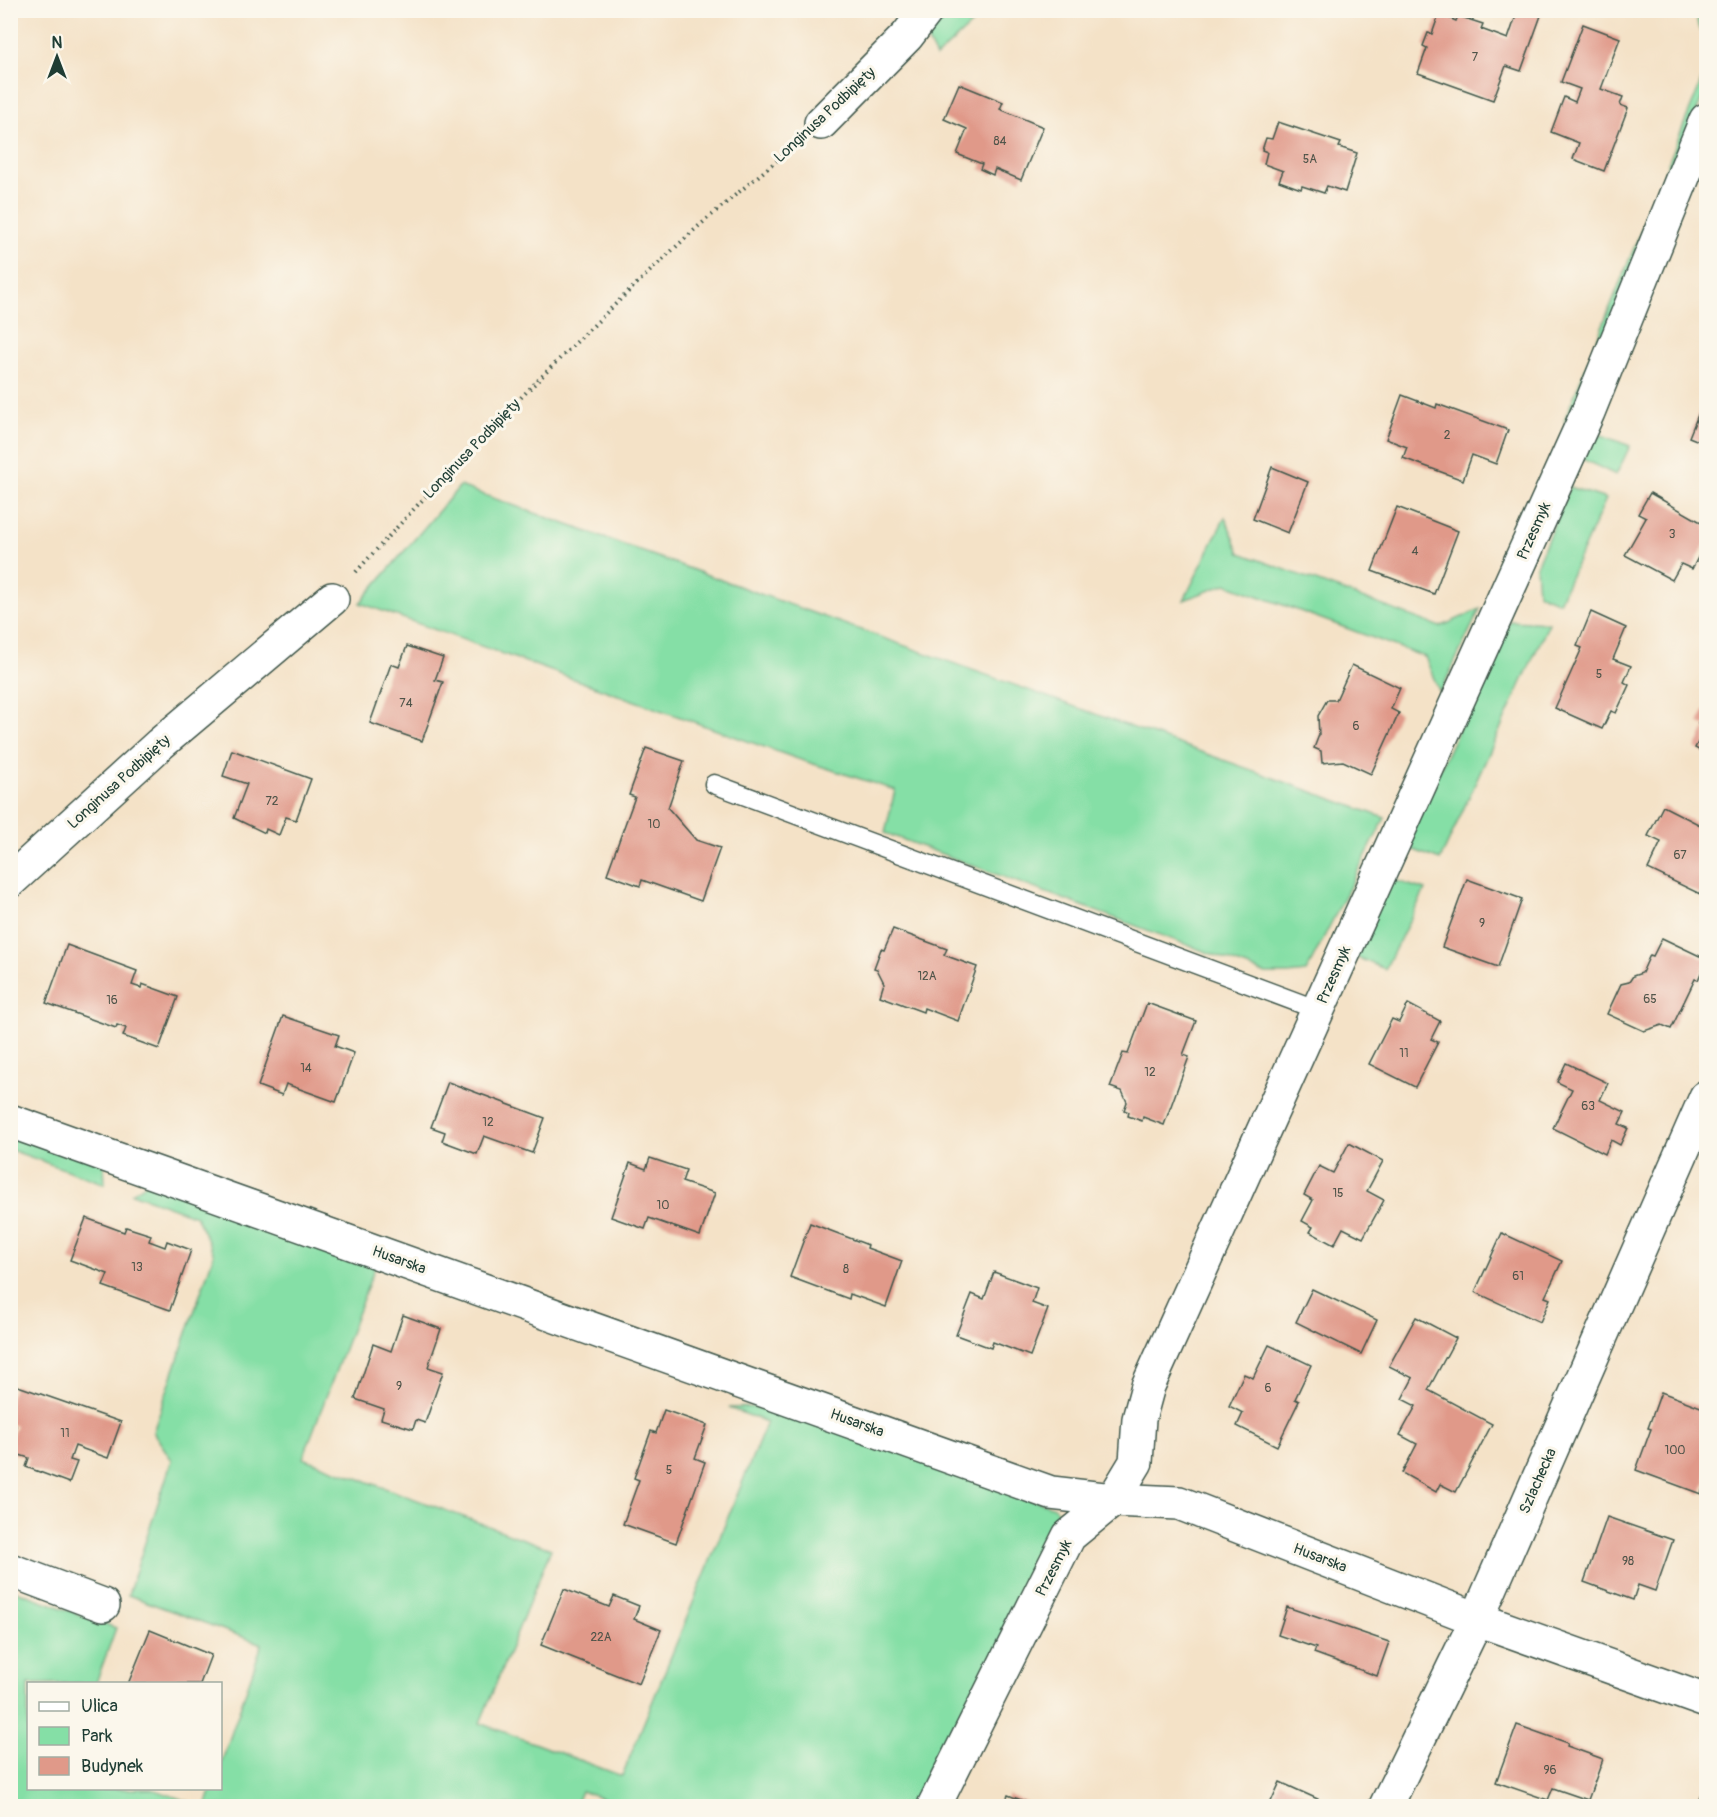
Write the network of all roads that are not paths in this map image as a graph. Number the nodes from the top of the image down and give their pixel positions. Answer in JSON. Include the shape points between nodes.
{"nodes":[{"id":1,"x":927,"y":10,"type":"edge"},
{"id":2,"x":1707,"y":120,"type":"edge"},
{"id":3,"x":821,"y":123,"type":"road end"},
{"id":4,"x":332,"y":599,"type":"road end"},
{"id":5,"x":714,"y":784,"type":"dead end"},
{"id":6,"x":10,"y":880,"type":"edge"},
{"id":7,"x":1318,"y":1010,"type":"junction"},
{"id":8,"x":1707,"y":1097,"type":"edge"},
{"id":9,"x":10,"y":1121,"type":"edge"},
{"id":10,"x":1694,"y":1156,"type":"edge"},
{"id":11,"x":1113,"y":1500,"type":"junction"},
{"id":12,"x":10,"y":1570,"type":"edge"},
{"id":13,"x":103,"y":1605,"type":"dead end"},
{"id":14,"x":1477,"y":1619,"type":"junction"},
{"id":15,"x":1707,"y":1701,"type":"edge"},
{"id":16,"x":934,"y":1806,"type":"edge"},
{"id":17,"x":1386,"y":1806,"type":"edge"}],
"edges":[{"from":1,"to":3,"type":"street","name":"Longinusa Podbipięty","via":[[908,36]]},
{"from":2,"to":7,"type":"street","name":"Przesmyk","via":[[1588,412]]},
{"from":4,"to":6,"type":"street","name":"Longinusa Podbipięty","via":[[160,744]]},
{"from":5,"to":7,"type":"lane"},
{"from":7,"to":11,"type":"street","name":"Przesmyk","via":[[1148,1386],[1139,1419],[1136,1462]]},
{"from":8,"to":10,"type":"street","name":"Szlachecka"},
{"from":9,"to":11,"type":"street","name":"Husarska","via":[[1052,1493]]},
{"from":10,"to":14,"type":"street","name":"Szlachecka"},
{"from":11,"to":14,"type":"street","name":"Husarska","via":[[1179,1503]]},
{"from":11,"to":16,"type":"street","name":"Przesmyk","via":[[1069,1536]]},
{"from":12,"to":13,"type":"street"},
{"from":14,"to":15,"type":"street","name":"Husarska"},
{"from":14,"to":17,"type":"street","name":"Szlachecka"}]}
